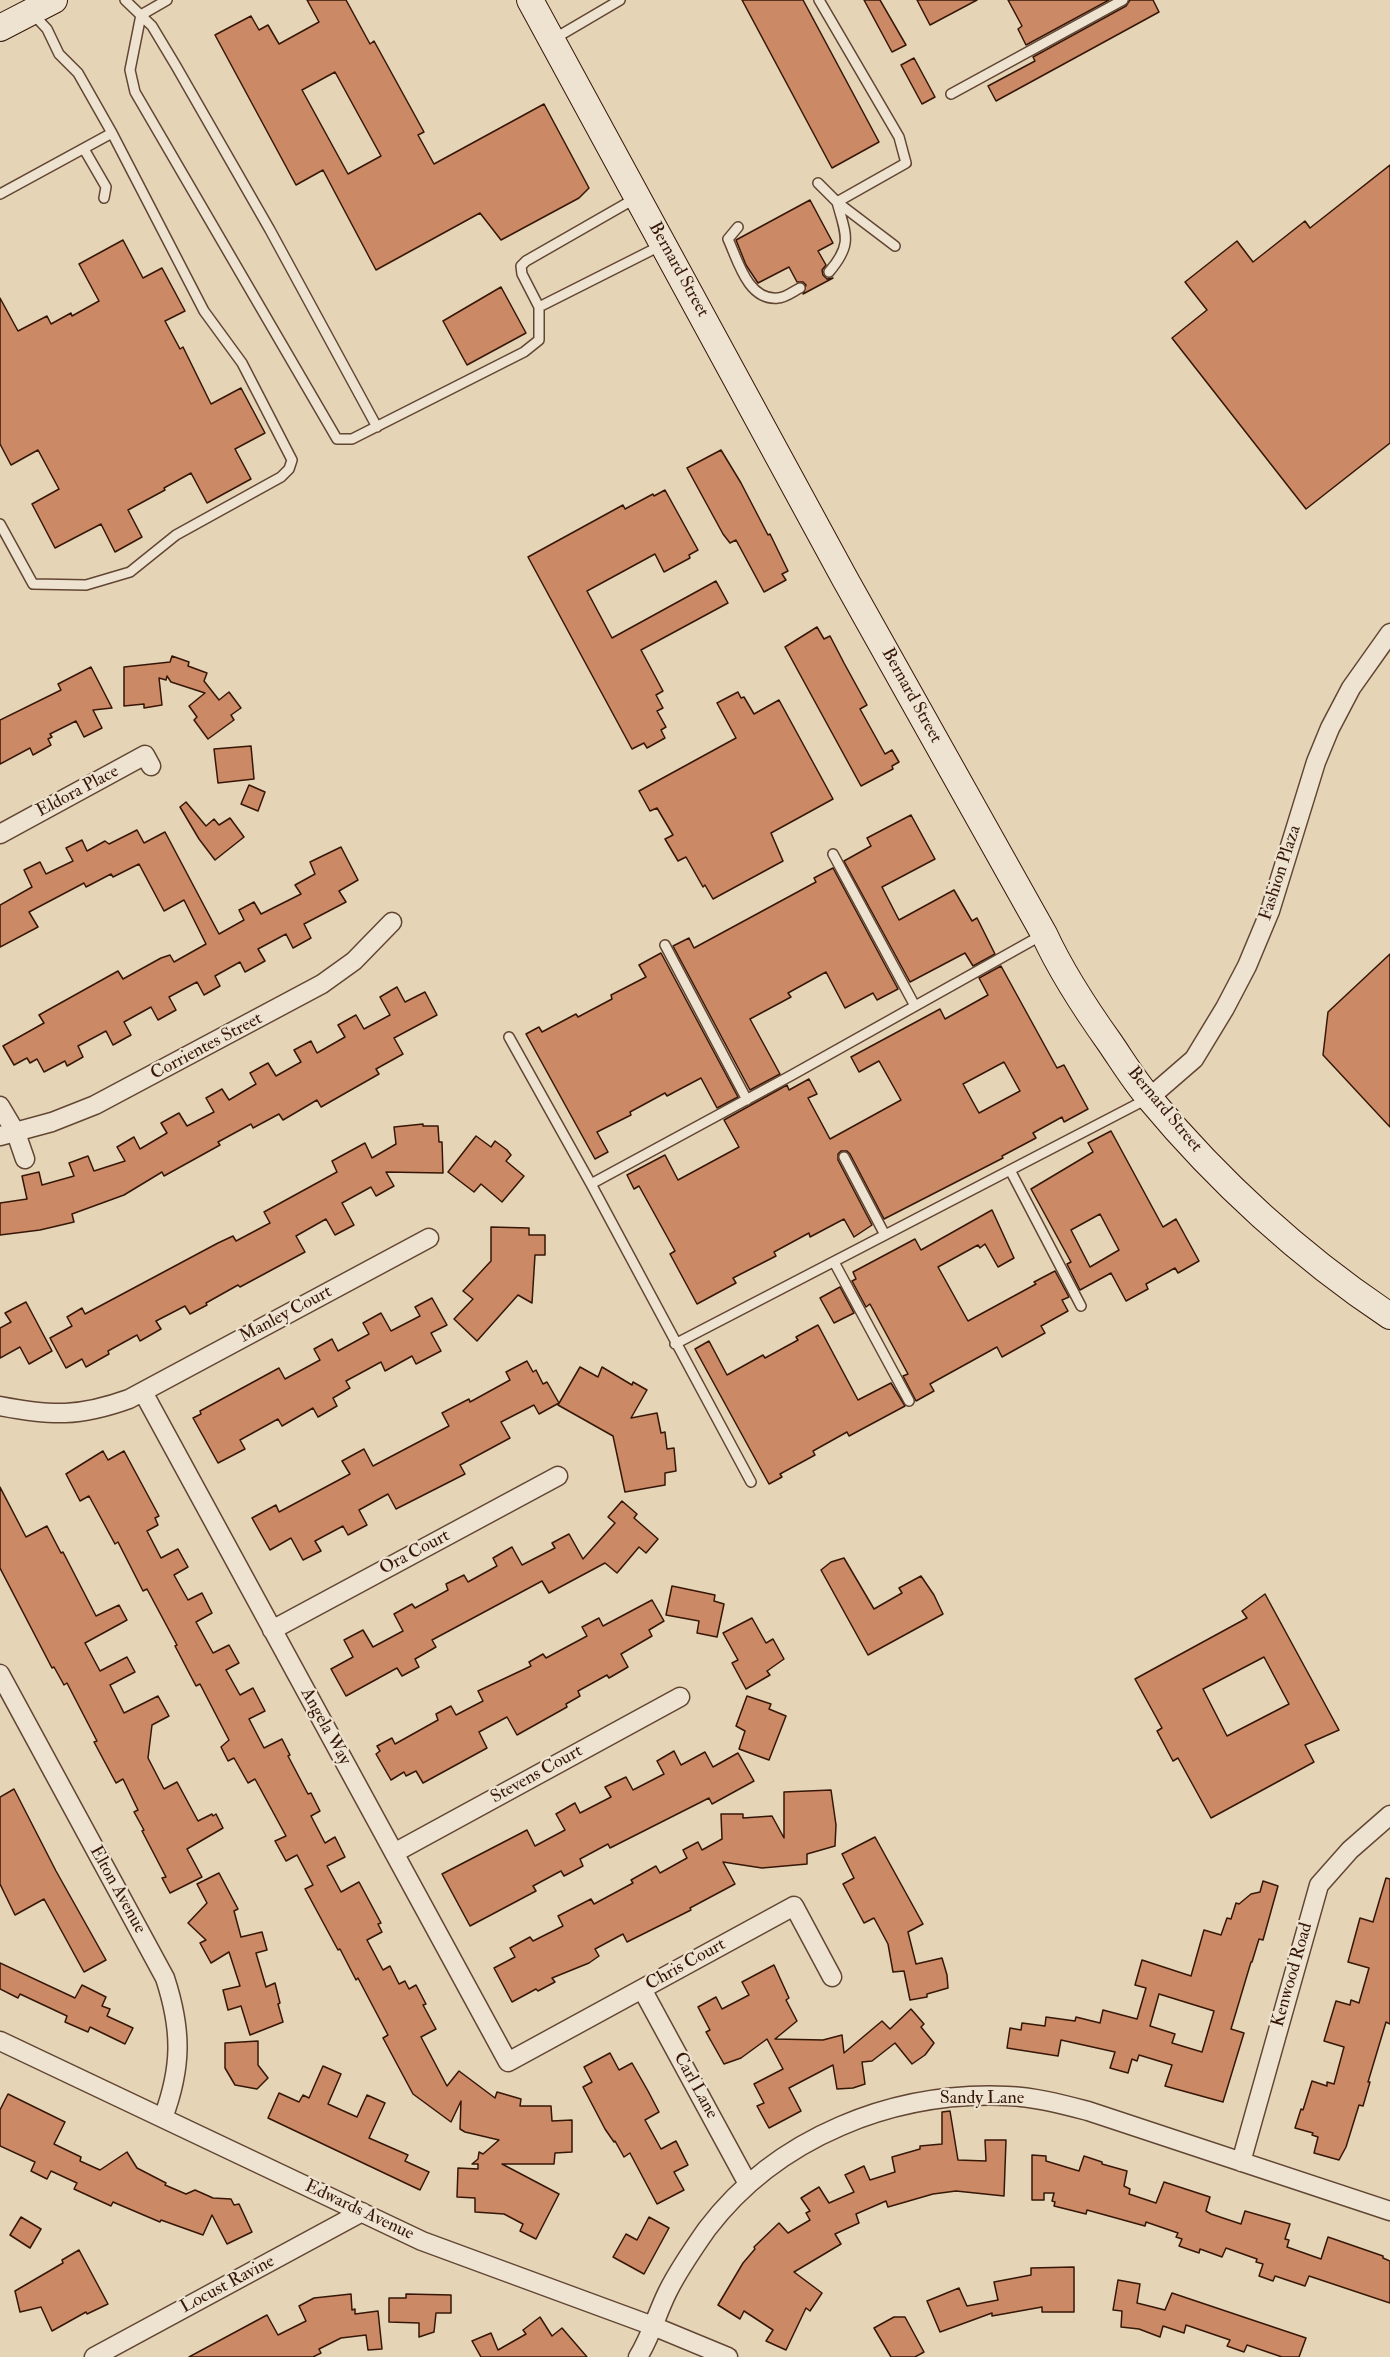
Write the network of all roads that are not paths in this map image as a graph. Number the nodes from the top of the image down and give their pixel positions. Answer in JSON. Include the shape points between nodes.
{"nodes":[{"id":1,"x":54,"y":0,"type":"edge"},
{"id":2,"x":125,"y":0,"type":"edge"},
{"id":3,"x":168,"y":0,"type":"edge"},
{"id":4,"x":530,"y":0,"type":"edge"},
{"id":5,"x":620,"y":0,"type":"edge"},
{"id":6,"x":819,"y":0,"type":"edge"},
{"id":7,"x":1123,"y":0,"type":"edge"},
{"id":8,"x":31,"y":12,"type":"junction"},
{"id":9,"x":141,"y":15,"type":"junction"},
{"id":10,"x":0,"y":28,"type":"edge"},
{"id":11,"x":552,"y":40,"type":"junction"},
{"id":12,"x":951,"y":94,"type":"dead end"},
{"id":13,"x":112,"y":133,"type":"junction"},
{"id":14,"x":84,"y":149,"type":"junction"},
{"id":15,"x":818,"y":183,"type":"dead end"},
{"id":16,"x":0,"y":194,"type":"edge"},
{"id":17,"x":638,"y":196,"type":"junction"},
{"id":18,"x":104,"y":198,"type":"dead end"},
{"id":19,"x":837,"y":202,"type":"junction"},
{"id":20,"x":738,"y":227,"type":"dead end"},
{"id":21,"x":664,"y":244,"type":"junction"},
{"id":22,"x":895,"y":246,"type":"dead end"},
{"id":23,"x":829,"y":272,"type":"dead end"},
{"id":24,"x":800,"y":288,"type":"dead end"},
{"id":25,"x":539,"y":307,"type":"junction"},
{"id":26,"x":377,"y":427,"type":"junction"},
{"id":27,"x":0,"y":524,"type":"edge"},
{"id":28,"x":1390,"y":633,"type":"edge"},
{"id":29,"x":151,"y":766,"type":"dead end"},
{"id":30,"x":0,"y":834,"type":"edge"},
{"id":31,"x":833,"y":854,"type":"dead end"},
{"id":32,"x":392,"y":922,"type":"dead end"},
{"id":33,"x":1044,"y":934,"type":"junction"},
{"id":34,"x":665,"y":945,"type":"dead end"},
{"id":35,"x":915,"y":1006,"type":"junction"},
{"id":36,"x":509,"y":1036,"type":"dead end"},
{"id":37,"x":1149,"y":1098,"type":"junction"},
{"id":38,"x":747,"y":1100,"type":"junction"},
{"id":39,"x":0,"y":1106,"type":"edge"},
{"id":40,"x":8,"y":1135,"type":"edge"},
{"id":41,"x":844,"y":1157,"type":"dead end"},
{"id":42,"x":25,"y":1159,"type":"dead end"},
{"id":43,"x":1010,"y":1170,"type":"junction"},
{"id":44,"x":591,"y":1184,"type":"junction"},
{"id":45,"x":885,"y":1236,"type":"junction"},
{"id":46,"x":429,"y":1238,"type":"dead end"},
{"id":47,"x":834,"y":1262,"type":"junction"},
{"id":48,"x":1081,"y":1306,"type":"dead end"},
{"id":49,"x":1390,"y":1316,"type":"edge"},
{"id":50,"x":675,"y":1344,"type":"junction"},
{"id":51,"x":143,"y":1392,"type":"junction"},
{"id":52,"x":909,"y":1401,"type":"dead end"},
{"id":53,"x":0,"y":1406,"type":"edge"},
{"id":54,"x":558,"y":1476,"type":"dead end"},
{"id":55,"x":751,"y":1482,"type":"dead end"},
{"id":56,"x":272,"y":1630,"type":"junction"},
{"id":57,"x":0,"y":1674,"type":"edge"},
{"id":58,"x":680,"y":1697,"type":"dead end"},
{"id":59,"x":1390,"y":1815,"type":"edge"},
{"id":60,"x":394,"y":1853,"type":"junction"},
{"id":61,"x":832,"y":1977,"type":"dead end"},
{"id":62,"x":642,"y":1989,"type":"junction"},
{"id":63,"x":0,"y":2041,"type":"edge"},
{"id":64,"x":508,"y":2062,"type":"joint"},
{"id":65,"x":163,"y":2118,"type":"junction"},
{"id":66,"x":1241,"y":2162,"type":"junction"},
{"id":67,"x":748,"y":2184,"type":"junction"},
{"id":68,"x":1390,"y":2211,"type":"edge"},
{"id":69,"x":362,"y":2212,"type":"junction"},
{"id":70,"x":653,"y":2326,"type":"junction"},
{"id":71,"x":94,"y":2357,"type":"edge"},
{"id":72,"x":638,"y":2357,"type":"edge"},
{"id":73,"x":728,"y":2357,"type":"edge"}],
"edges":[{"from":1,"to":8,"type":"street"},
{"from":2,"to":9,"type":"lane"},
{"from":3,"to":9,"type":"lane"},
{"from":4,"to":11,"type":"street","name":"Bernard Street"},
{"from":5,"to":11,"type":"lane"},
{"from":6,"to":19,"type":"lane","via":[[899,137],[906,163]]},
{"from":7,"to":12,"type":"lane"},
{"from":8,"to":10,"type":"street"},
{"from":8,"to":13,"type":"lane","via":[[47,29],[59,54],[78,73]]},
{"from":9,"to":26,"type":"lane","via":[[152,26],[265,220]]},
{"from":9,"to":26,"type":"lane","via":[[130,70],[135,92],[338,439],[352,440]]},
{"from":11,"to":17,"type":"street","name":"Bernard Street"},
{"from":13,"to":14,"type":"lane"},
{"from":13,"to":27,"type":"lane","via":[[204,311],[242,363],[292,460],[281,477],[176,535],[130,572],[86,585],[33,584]]},
{"from":14,"to":16,"type":"lane"},
{"from":14,"to":18,"type":"lane","via":[[106,187]]},
{"from":15,"to":19,"type":"lane"},
{"from":17,"to":21,"type":"street","name":"Bernard Street"},
{"from":17,"to":25,"type":"lane","via":[[526,261],[521,267],[522,274]]},
{"from":19,"to":22,"type":"lane"},
{"from":19,"to":23,"type":"lane","via":[[847,236],[842,256]]},
{"from":20,"to":24,"type":"lane","via":[[728,239],[752,288],[763,296],[779,298]]},
{"from":21,"to":25,"type":"lane"},
{"from":21,"to":33,"type":"street","name":"Bernard Street"},
{"from":25,"to":26,"type":"lane","via":[[540,340],[524,352]]},
{"from":28,"to":37,"type":"street","name":"Fashion Plaza","via":[[1351,688],[1330,728],[1270,911],[1247,966],[1194,1059]]},
{"from":29,"to":30,"type":"street","name":"Eldora Place","via":[[145,756]]},
{"from":31,"to":35,"type":"lane"},
{"from":32,"to":40,"type":"street","name":"Corrientes Street","via":[[354,961],[322,984],[95,1105]]},
{"from":33,"to":35,"type":"lane"},
{"from":33,"to":37,"type":"street","name":"Bernard Street","via":[[1090,1014]]},
{"from":34,"to":38,"type":"lane"},
{"from":35,"to":38,"type":"lane"},
{"from":36,"to":44,"type":"lane"},
{"from":37,"to":43,"type":"lane"},
{"from":37,"to":49,"type":"street","name":"Bernard Street","via":[[1251,1205],[1309,1256]]},
{"from":38,"to":44,"type":"lane"},
{"from":39,"to":40,"type":"street"},
{"from":40,"to":42,"type":"street"},
{"from":41,"to":45,"type":"lane"},
{"from":43,"to":45,"type":"lane"},
{"from":43,"to":48,"type":"lane"},
{"from":44,"to":50,"type":"lane"},
{"from":45,"to":47,"type":"lane"},
{"from":46,"to":51,"type":"street","name":"Manley Court"},
{"from":47,"to":50,"type":"lane"},
{"from":47,"to":52,"type":"lane"},
{"from":50,"to":55,"type":"lane"},
{"from":51,"to":53,"type":"street","name":"Manley Court","via":[[101,1409],[75,1414],[42,1414]]},
{"from":51,"to":56,"type":"street","name":"Angela Way"},
{"from":54,"to":56,"type":"street","name":"Ora Court"},
{"from":56,"to":60,"type":"street","name":"Angela Way"},
{"from":57,"to":65,"type":"street","name":"Elton Avenue","via":[[165,1978],[179,2035],[178,2065]]},
{"from":58,"to":60,"type":"street","name":"Stevens Court"},
{"from":59,"to":66,"type":"street","name":"Kenwood Road","via":[[1350,1850],[1319,1885]]},
{"from":60,"to":64,"type":"street","name":"Angela Way"},
{"from":61,"to":62,"type":"street","name":"Chris Court","via":[[794,1906]]},
{"from":62,"to":64,"type":"street","name":"Chris Court"},
{"from":62,"to":67,"type":"street","name":"Carl Lane"},
{"from":63,"to":65,"type":"street","name":"Edwards Avenue"},
{"from":65,"to":69,"type":"street","name":"Edwards Avenue"},
{"from":66,"to":67,"type":"street","name":"Sandy Lane","via":[[1052,2102],[966,2096],[915,2103],[853,2121],[803,2145]]},
{"from":66,"to":68,"type":"street","name":"Sandy Lane"},
{"from":67,"to":70,"type":"street","name":"Sandy Lane","via":[[725,2207],[686,2260]]},
{"from":69,"to":70,"type":"street","name":"Edwards Avenue","via":[[422,2241]]},
{"from":69,"to":71,"type":"street","name":"Locust Ravine"},
{"from":70,"to":72,"type":"street","name":"Sandy Lane"},
{"from":70,"to":73,"type":"street","name":"Edwards Avenue"}]}
